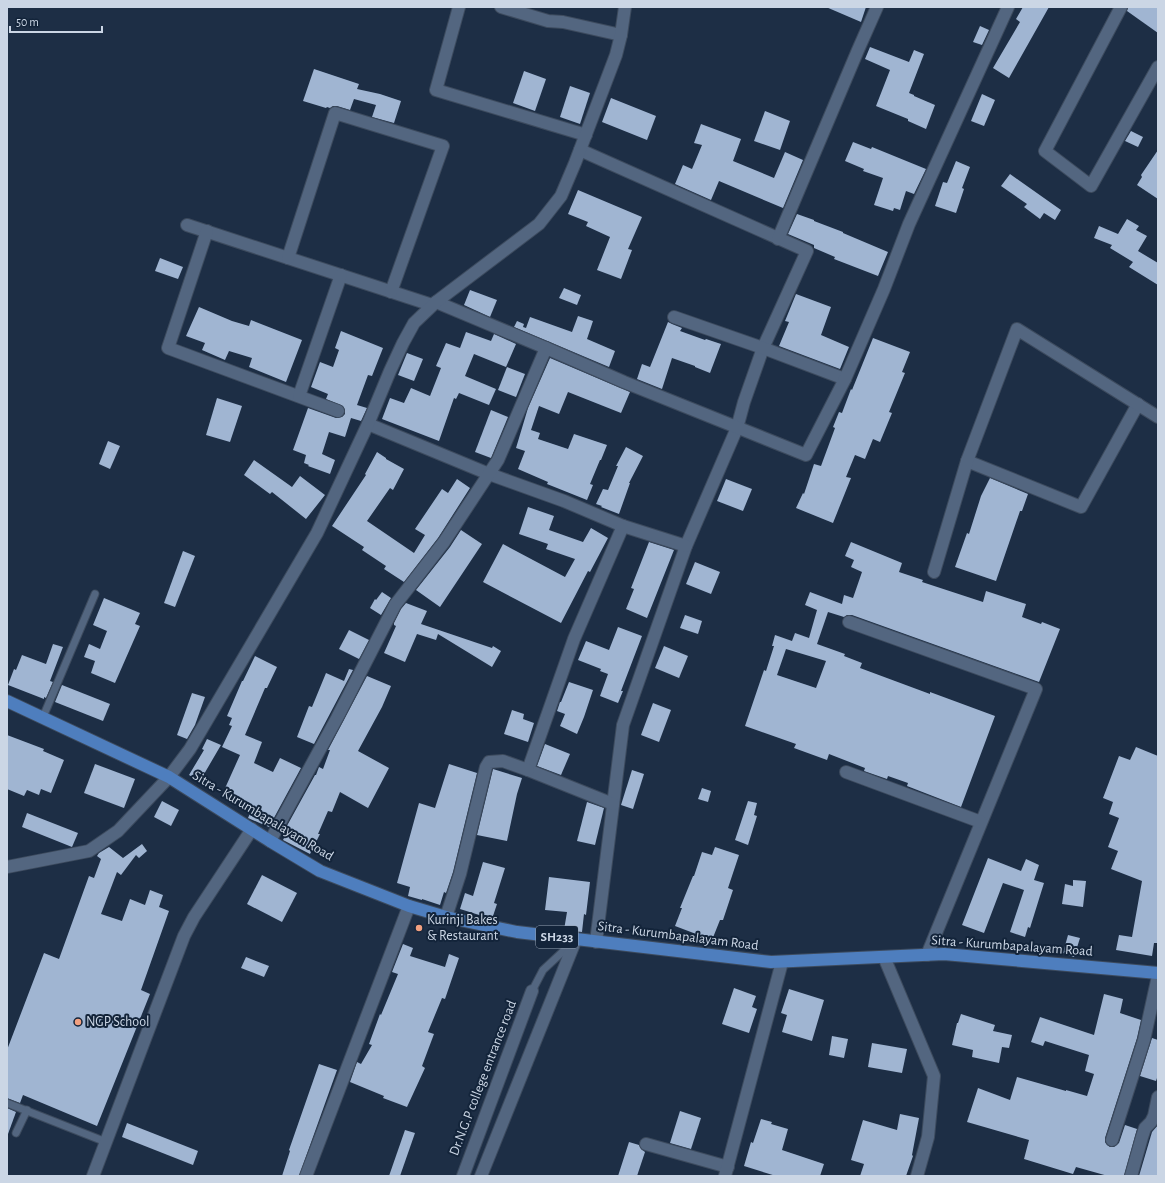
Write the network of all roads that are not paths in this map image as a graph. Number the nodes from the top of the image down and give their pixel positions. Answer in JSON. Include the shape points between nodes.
{"nodes":[{"id":1,"x":459,"y":7,"type":"edge"},
{"id":2,"x":501,"y":7,"type":"edge"},
{"id":3,"x":625,"y":7,"type":"edge"},
{"id":4,"x":877,"y":7,"type":"edge"},
{"id":5,"x":1008,"y":7,"type":"edge"},
{"id":6,"x":1121,"y":7,"type":"edge"},
{"id":7,"x":621,"y":35,"type":"junction"},
{"id":8,"x":1158,"y":67,"type":"edge"},
{"id":9,"x":586,"y":135,"type":"junction"},
{"id":10,"x":580,"y":150,"type":"junction"},
{"id":11,"x":187,"y":225,"type":"dead end"},
{"id":12,"x":207,"y":231,"type":"junction"},
{"id":13,"x":778,"y":239,"type":"junction"},
{"id":14,"x":288,"y":258,"type":"junction"},
{"id":15,"x":340,"y":275,"type":"junction"},
{"id":16,"x":391,"y":292,"type":"junction"},
{"id":17,"x":434,"y":304,"type":"junction"},
{"id":18,"x":674,"y":317,"type":"dead end"},
{"id":19,"x":546,"y":348,"type":"junction"},
{"id":20,"x":763,"y":348,"type":"junction"},
{"id":21,"x":845,"y":379,"type":"junction"},
{"id":22,"x":299,"y":396,"type":"junction"},
{"id":23,"x":1138,"y":404,"type":"junction"},
{"id":24,"x":338,"y":411,"type":"dead end"},
{"id":25,"x":1158,"y":417,"type":"edge"},
{"id":26,"x":368,"y":424,"type":"junction"},
{"id":27,"x":737,"y":428,"type":"junction"},
{"id":28,"x":967,"y":461,"type":"junction"},
{"id":29,"x":489,"y":474,"type":"junction"},
{"id":30,"x":623,"y":526,"type":"junction"},
{"id":31,"x":686,"y":546,"type":"junction"},
{"id":32,"x":934,"y":572,"type":"dead end"},
{"id":33,"x":94,"y":594,"type":"dead end"},
{"id":34,"x":849,"y":622,"type":"dead end"},
{"id":35,"x":7,"y":701,"type":"edge"},
{"id":36,"x":43,"y":717,"type":"junction"},
{"id":37,"x":528,"y":770,"type":"junction"},
{"id":38,"x":846,"y":772,"type":"dead end"},
{"id":39,"x":169,"y":777,"type":"junction"},
{"id":40,"x":613,"y":804,"type":"junction"},
{"id":41,"x":981,"y":822,"type":"junction"},
{"id":42,"x":252,"y":829,"type":"junction"},
{"id":43,"x":270,"y":841,"type":"junction"},
{"id":44,"x":7,"y":867,"type":"edge"},
{"id":45,"x":409,"y":906,"type":"junction"},
{"id":46,"x":446,"y":917,"type":"junction"},
{"id":47,"x":576,"y":939,"type":"junction"},
{"id":48,"x":596,"y":942,"type":"junction"},
{"id":49,"x":927,"y":955,"type":"junction"},
{"id":50,"x":884,"y":957,"type":"junction"},
{"id":51,"x":782,"y":962,"type":"junction"},
{"id":52,"x":1158,"y":973,"type":"edge"},
{"id":53,"x":1158,"y":976,"type":"edge"},
{"id":54,"x":532,"y":991,"type":"joint"},
{"id":55,"x":1158,"y":1097,"type":"edge"},
{"id":56,"x":7,"y":1103,"type":"edge"},
{"id":57,"x":27,"y":1110,"type":"junction"},
{"id":58,"x":16,"y":1133,"type":"dead end"},
{"id":59,"x":1112,"y":1140,"type":"dead end"},
{"id":60,"x":106,"y":1142,"type":"junction"},
{"id":61,"x":646,"y":1144,"type":"dead end"},
{"id":62,"x":727,"y":1172,"type":"edge"},
{"id":63,"x":93,"y":1176,"type":"edge"},
{"id":64,"x":306,"y":1176,"type":"edge"},
{"id":65,"x":463,"y":1176,"type":"edge"},
{"id":66,"x":481,"y":1176,"type":"edge"},
{"id":67,"x":917,"y":1176,"type":"edge"},
{"id":68,"x":1131,"y":1176,"type":"edge"}],
"edges":[{"from":1,"to":9,"type":"street","via":[[436,90]]},
{"from":2,"to":7,"type":"street","via":[[548,21]]},
{"from":3,"to":7,"type":"street"},
{"from":4,"to":13,"type":"street"},
{"from":5,"to":21,"type":"street","via":[[909,224]]},
{"from":6,"to":8,"type":"street","via":[[1045,151],[1091,186]]},
{"from":7,"to":9,"type":"street"},
{"from":9,"to":10,"type":"street"},
{"from":10,"to":13,"type":"street"},
{"from":10,"to":17,"type":"street","via":[[561,196],[539,224]]},
{"from":11,"to":12,"type":"street"},
{"from":12,"to":14,"type":"street"},
{"from":12,"to":22,"type":"street","via":[[168,348]]},
{"from":13,"to":20,"type":"street","via":[[807,251]]},
{"from":14,"to":15,"type":"street"},
{"from":14,"to":16,"type":"street","via":[[335,113],[443,146]]},
{"from":15,"to":16,"type":"street"},
{"from":15,"to":22,"type":"street"},
{"from":16,"to":17,"type":"street"},
{"from":17,"to":19,"type":"street"},
{"from":17,"to":26,"type":"street","via":[[414,323],[403,343]]},
{"from":18,"to":20,"type":"street"},
{"from":19,"to":27,"type":"street"},
{"from":19,"to":29,"type":"street","via":[[498,460]]},
{"from":20,"to":21,"type":"street"},
{"from":20,"to":27,"type":"street"},
{"from":21,"to":27,"type":"street","via":[[806,455]]},
{"from":22,"to":24,"type":"street"},
{"from":23,"to":25,"type":"street"},
{"from":23,"to":28,"type":"street","via":[[1081,507]]},
{"from":23,"to":28,"type":"street","via":[[1017,329]]},
{"from":26,"to":29,"type":"street"},
{"from":26,"to":39,"type":"street","via":[[317,533],[190,749]]},
{"from":27,"to":31,"type":"street"},
{"from":28,"to":32,"type":"street"},
{"from":29,"to":30,"type":"street"},
{"from":29,"to":43,"type":"street","via":[[444,542],[395,605]]},
{"from":30,"to":31,"type":"street"},
{"from":30,"to":37,"type":"street","via":[[574,639]]},
{"from":31,"to":40,"type":"street","via":[[623,725]]},
{"from":33,"to":36,"type":"lane"},
{"from":34,"to":41,"type":"street","via":[[1036,689]]},
{"from":35,"to":36,"type":"main road","name":"Sitra - Kurumbapalayam Road","number":"SH233"},
{"from":36,"to":39,"type":"main road","name":"Sitra - Kurumbapalayam Road","number":"SH233"},
{"from":37,"to":40,"type":"street"},
{"from":37,"to":46,"type":"street","via":[[503,761],[489,762],[486,767],[460,874]]},
{"from":38,"to":41,"type":"street"},
{"from":39,"to":42,"type":"main road","name":"Sitra - Kurumbapalayam Road","number":"SH233"},
{"from":39,"to":44,"type":"street","via":[[118,831],[89,851]]},
{"from":40,"to":48,"type":"street"},
{"from":41,"to":49,"type":"street"},
{"from":42,"to":43,"type":"main road","name":"Sitra - Kurumbapalayam Road","number":"SH233"},
{"from":42,"to":60,"type":"street","via":[[184,936]]},
{"from":43,"to":45,"type":"main road","name":"Sitra - Kurumbapalayam Road","number":"SH233","via":[[320,870]]},
{"from":45,"to":46,"type":"main road","name":"Sitra - Kurumbapalayam Road","number":"SH233"},
{"from":45,"to":64,"type":"street"},
{"from":46,"to":47,"type":"main road","name":"Sitra - Kurumbapalayam Road","number":"SH233","via":[[517,932]]},
{"from":47,"to":48,"type":"main road","name":"Sitra - Kurumbapalayam Road","number":"SH233"},
{"from":47,"to":54,"type":"lane","via":[[544,970]]},
{"from":47,"to":66,"type":"street"},
{"from":48,"to":51,"type":"main road","name":"Sitra - Kurumbapalayam Road","number":"SH233"},
{"from":49,"to":50,"type":"main road","name":"Sitra - Kurumbapalayam Road","number":"SH233"},
{"from":49,"to":52,"type":"main road","name":"Sitra - Kurumbapalayam Road","number":"SH233","via":[[944,954]]},
{"from":50,"to":51,"type":"main road","name":"Sitra - Kurumbapalayam Road","number":"SH233"},
{"from":50,"to":67,"type":"street","via":[[934,1076],[928,1138]]},
{"from":51,"to":62,"type":"street"},
{"from":53,"to":59,"type":"street","via":[[1144,1040]]},
{"from":54,"to":65,"type":"street","name":"Dr.N.G.P college entrance road"},
{"from":55,"to":68,"type":"street","via":[[1154,1116],[1145,1128]]},
{"from":56,"to":57,"type":"lane"},
{"from":57,"to":58,"type":"lane"},
{"from":57,"to":60,"type":"lane"},
{"from":60,"to":63,"type":"street"},
{"from":61,"to":62,"type":"street"}]}
